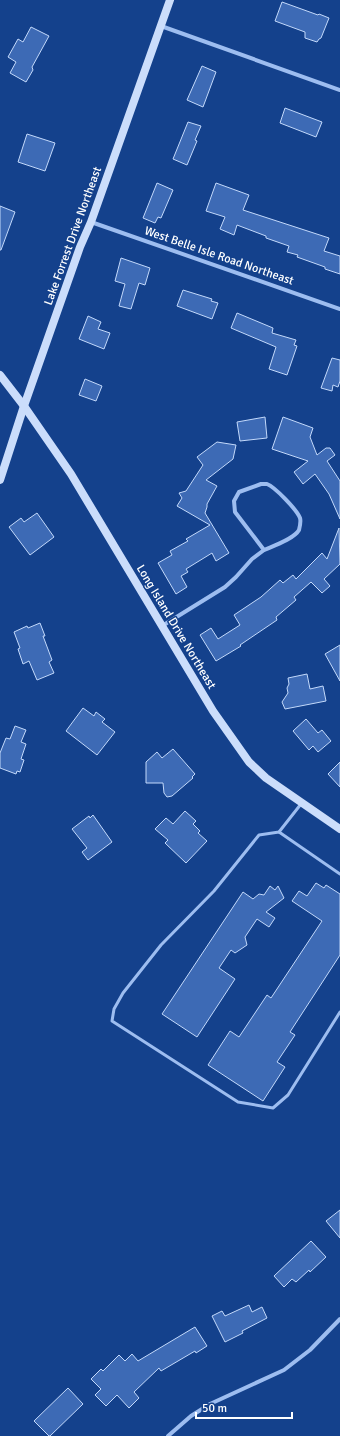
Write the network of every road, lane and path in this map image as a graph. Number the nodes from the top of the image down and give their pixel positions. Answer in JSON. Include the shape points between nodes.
{"nodes":[{"id":1,"x":170,"y":0,"type":"edge"},
{"id":2,"x":161,"y":26,"type":"junction"},
{"id":3,"x":340,"y":90,"type":"edge"},
{"id":4,"x":91,"y":222,"type":"junction"},
{"id":5,"x":340,"y":309,"type":"edge"},
{"id":6,"x":0,"y":375,"type":"edge"},
{"id":7,"x":24,"y":406,"type":"junction"},
{"id":8,"x":0,"y":480,"type":"edge"},
{"id":9,"x":264,"y":550,"type":"junction"},
{"id":10,"x":161,"y":626,"type":"junction"},
{"id":11,"x":302,"y":802,"type":"junction"},
{"id":12,"x":340,"y":829,"type":"edge"},
{"id":13,"x":279,"y":832,"type":"junction"},
{"id":14,"x":340,"y":874,"type":"edge"},
{"id":15,"x":340,"y":1012,"type":"edge"},
{"id":16,"x":340,"y":1319,"type":"edge"},
{"id":17,"x":168,"y":1436,"type":"edge"}],
"edges":[{"from":1,"to":2,"type":"street","name":"Lake Forrest Drive Northeast"},
{"from":2,"to":3,"type":"street"},
{"from":2,"to":4,"type":"street","name":"Lake Forrest Drive Northeast"},
{"from":4,"to":5,"type":"street","name":"West Belle Isle Road Northeast"},
{"from":4,"to":7,"type":"street","name":"Lake Forrest Drive Northeast"},
{"from":6,"to":7,"type":"street","name":"Long Island Drive Northeast"},
{"from":7,"to":8,"type":"street","name":"Lake Forrest Drive Northeast"},
{"from":7,"to":10,"type":"street","name":"Long Island Drive Northeast","via":[[70,474]]},
{"from":9,"to":9,"type":"street","via":[[235,512],[234,501],[239,492],[268,484],[296,511],[300,523],[299,529],[292,537]]},
{"from":9,"to":10,"type":"street","via":[[224,587]]},
{"from":10,"to":11,"type":"street","name":"Long Island Drive Northeast","via":[[231,739],[249,762],[266,778]]},
{"from":11,"to":12,"type":"street","name":"Long Island Drive Northeast"},
{"from":11,"to":13,"type":"lane"},
{"from":13,"to":14,"type":"lane"},
{"from":13,"to":15,"type":"lane","via":[[259,836],[214,891],[162,945],[123,993],[114,1009],[112,1021],[238,1102],[273,1108],[288,1095]]},
{"from":16,"to":17,"type":"street","via":[[310,1350],[284,1370],[210,1404]]}]}
